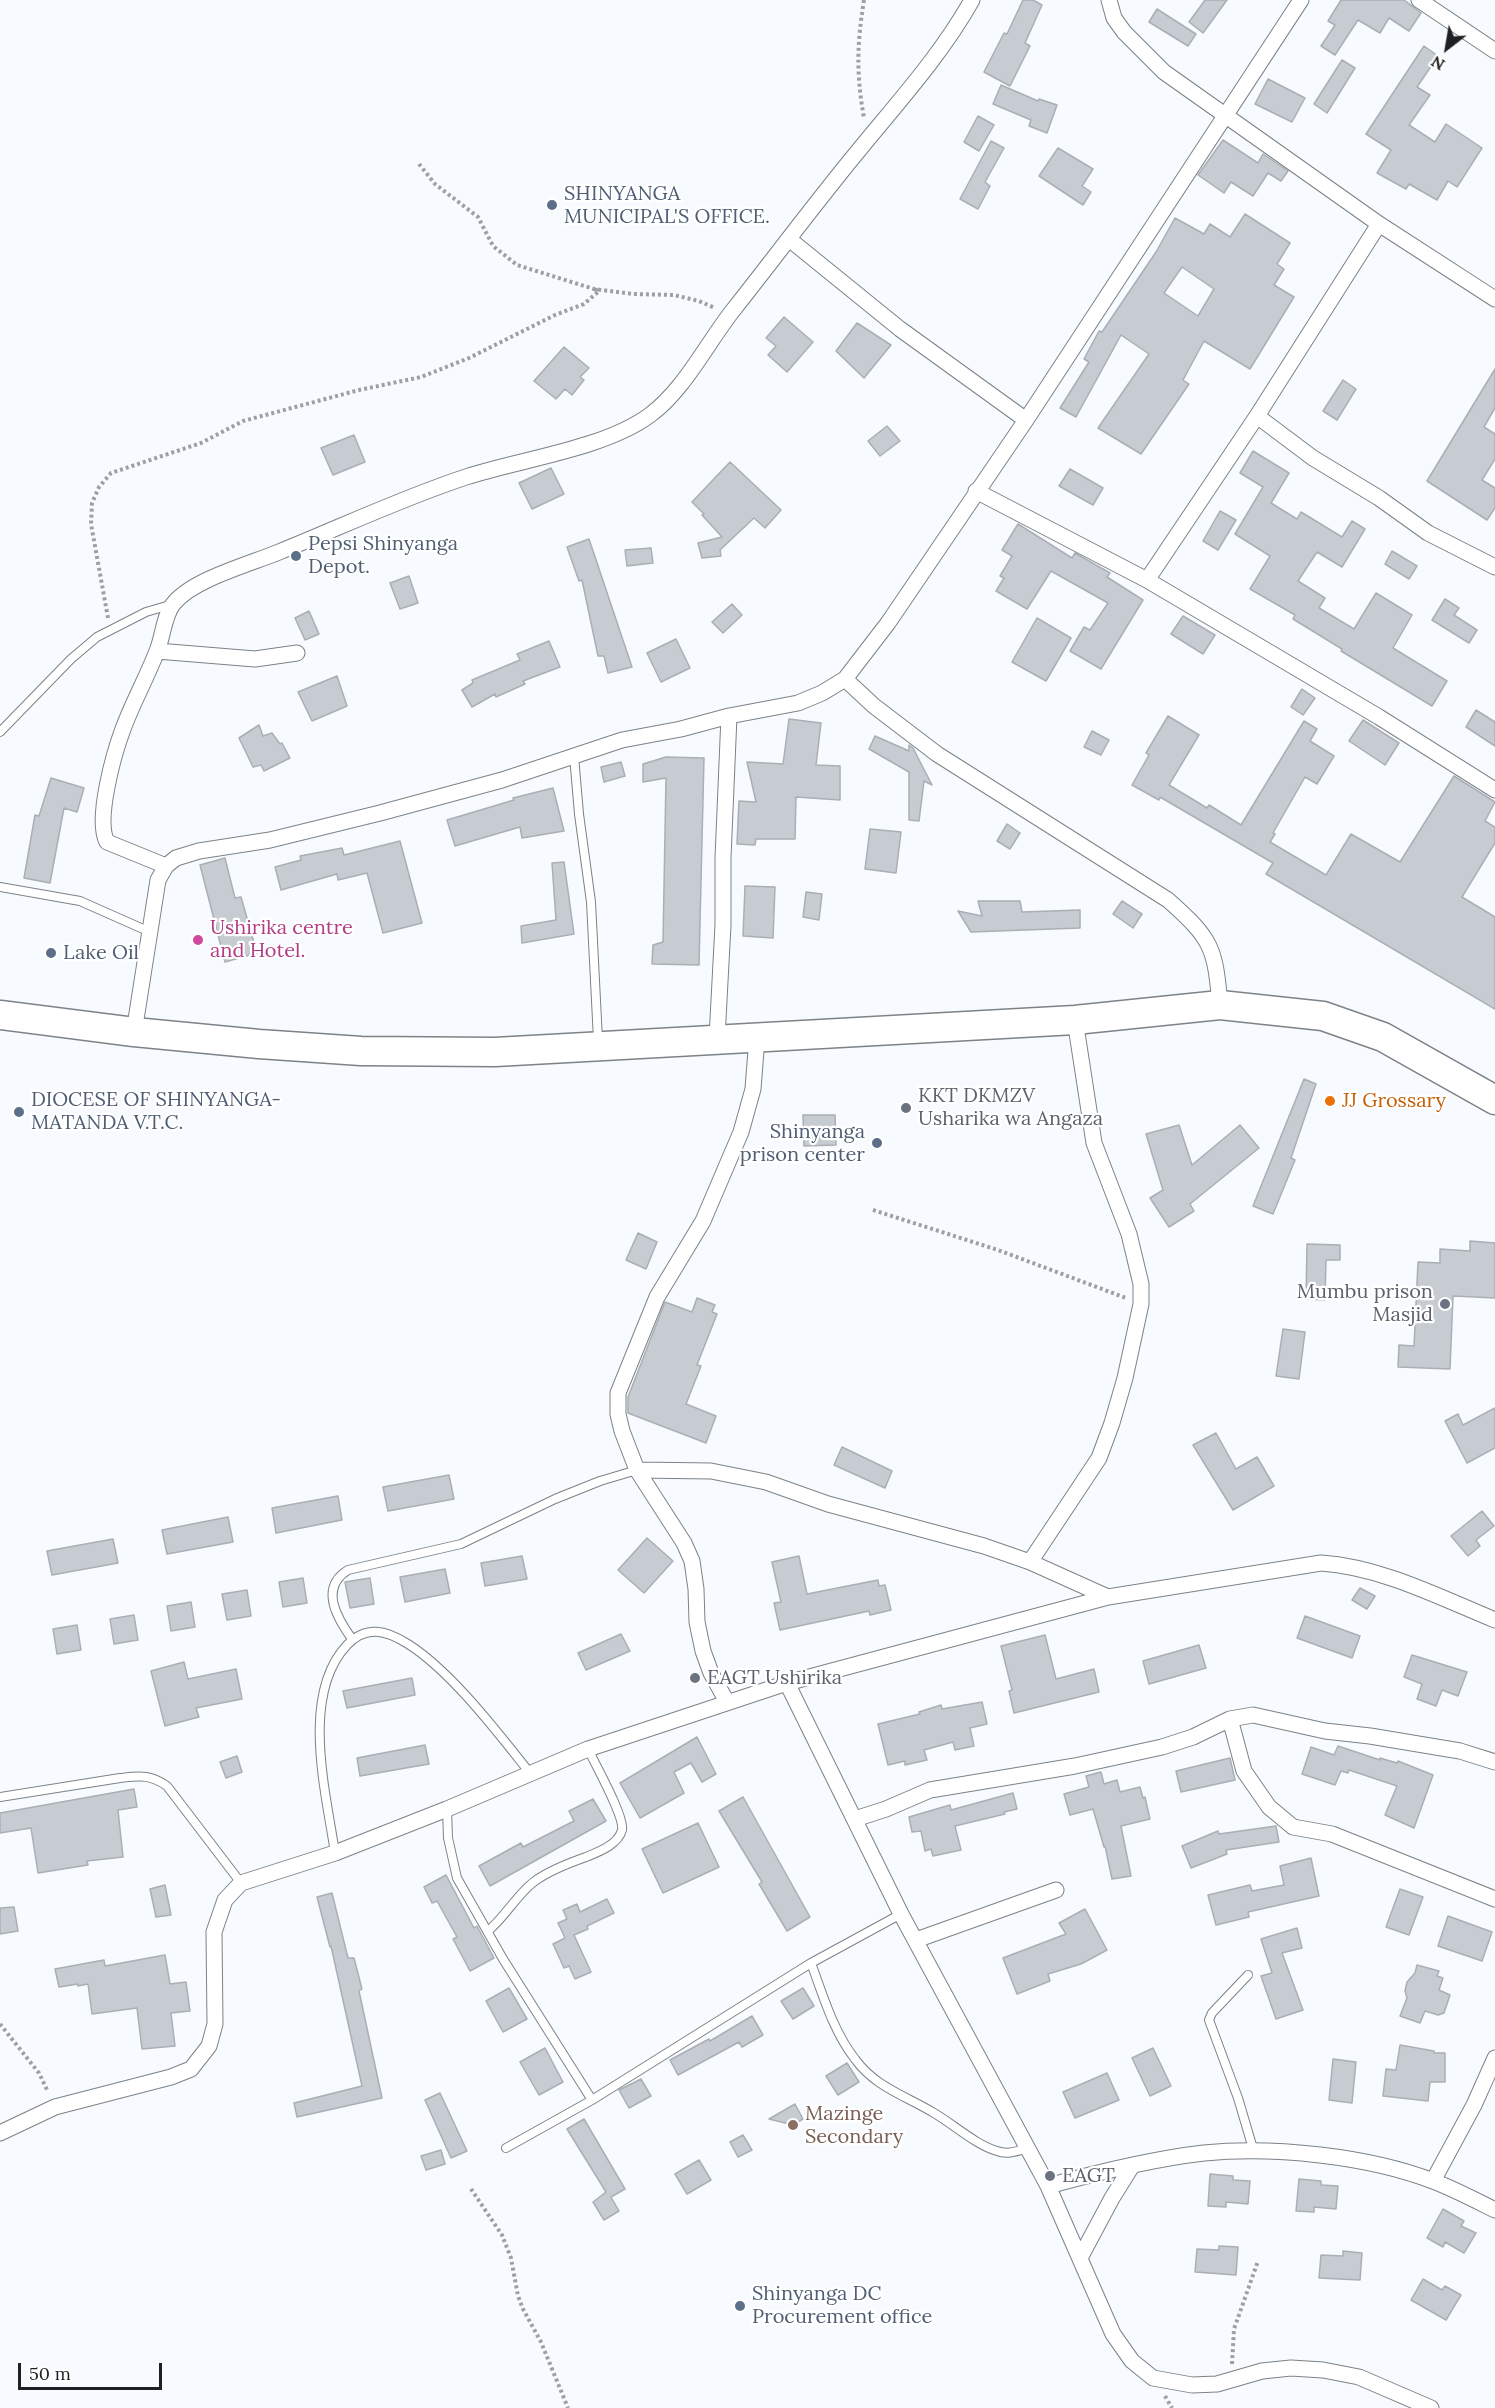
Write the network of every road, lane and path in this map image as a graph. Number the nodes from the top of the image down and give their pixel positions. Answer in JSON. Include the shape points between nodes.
{"nodes":[{"id":1,"x":864,"y":0,"type":"edge"},
{"id":2,"x":972,"y":0,"type":"edge"},
{"id":3,"x":1109,"y":0,"type":"edge"},
{"id":4,"x":1301,"y":0,"type":"edge"},
{"id":5,"x":1419,"y":0,"type":"edge"},
{"id":6,"x":1495,"y":51,"type":"edge"},
{"id":7,"x":1225,"y":115,"type":"junction"},
{"id":8,"x":868,"y":139,"type":"junction"},
{"id":9,"x":419,"y":164,"type":"dead end"},
{"id":10,"x":1379,"y":224,"type":"junction"},
{"id":11,"x":789,"y":239,"type":"junction"},
{"id":12,"x":594,"y":289,"type":"junction"},
{"id":13,"x":1495,"y":299,"type":"edge"},
{"id":14,"x":729,"y":315,"type":"junction"},
{"id":15,"x":1257,"y":416,"type":"junction"},
{"id":16,"x":1026,"y":420,"type":"junction"},
{"id":17,"x":976,"y":490,"type":"junction"},
{"id":18,"x":1495,"y":567,"type":"edge"},
{"id":19,"x":1147,"y":579,"type":"junction"},
{"id":20,"x":171,"y":605,"type":"junction"},
{"id":21,"x":110,"y":630,"type":"junction"},
{"id":22,"x":157,"y":651,"type":"junction"},
{"id":23,"x":297,"y":653,"type":"dead end"},
{"id":24,"x":845,"y":680,"type":"junction"},
{"id":25,"x":729,"y":716,"type":"junction"},
{"id":26,"x":0,"y":732,"type":"edge"},
{"id":27,"x":574,"y":754,"type":"junction"},
{"id":28,"x":1495,"y":790,"type":"edge"},
{"id":29,"x":166,"y":866,"type":"junction"},
{"id":30,"x":0,"y":887,"type":"edge"},
{"id":31,"x":150,"y":932,"type":"junction"},
{"id":32,"x":1220,"y":1005,"type":"junction"},
{"id":33,"x":0,"y":1015,"type":"edge"},
{"id":34,"x":1075,"y":1020,"type":"junction"},
{"id":35,"x":134,"y":1032,"type":"junction"},
{"id":36,"x":758,"y":1036,"type":"junction"},
{"id":37,"x":717,"y":1038,"type":"junction"},
{"id":38,"x":598,"y":1044,"type":"junction"},
{"id":39,"x":1495,"y":1100,"type":"edge"},
{"id":40,"x":873,"y":1210,"type":"dead end"},
{"id":41,"x":1140,"y":1304,"type":"junction"},
{"id":42,"x":637,"y":1470,"type":"junction"},
{"id":43,"x":1030,"y":1562,"type":"junction"},
{"id":44,"x":1108,"y":1597,"type":"junction"},
{"id":45,"x":1495,"y":1620,"type":"edge"},
{"id":46,"x":352,"y":1639,"type":"junction"},
{"id":47,"x":787,"y":1683,"type":"junction"},
{"id":48,"x":727,"y":1702,"type":"junction"},
{"id":49,"x":1230,"y":1719,"type":"junction"},
{"id":50,"x":588,"y":1749,"type":"junction"},
{"id":51,"x":1495,"y":1762,"type":"edge"},
{"id":52,"x":530,"y":1773,"type":"junction"},
{"id":53,"x":0,"y":1797,"type":"edge"},
{"id":54,"x":447,"y":1809,"type":"junction"},
{"id":55,"x":855,"y":1819,"type":"junction"},
{"id":56,"x":335,"y":1852,"type":"junction"},
{"id":57,"x":241,"y":1883,"type":"junction"},
{"id":58,"x":1056,"y":1890,"type":"dead end"},
{"id":59,"x":1495,"y":1899,"type":"edge"},
{"id":60,"x":901,"y":1914,"type":"junction"},
{"id":61,"x":488,"y":1931,"type":"junction"},
{"id":62,"x":916,"y":1940,"type":"junction"},
{"id":63,"x":811,"y":1962,"type":"junction"},
{"id":64,"x":1248,"y":1975,"type":"dead end"},
{"id":65,"x":0,"y":2024,"type":"edge"},
{"id":66,"x":1495,"y":2058,"type":"edge"},
{"id":67,"x":592,"y":2100,"type":"junction"},
{"id":68,"x":55,"y":2106,"type":"junction"},
{"id":69,"x":0,"y":2133,"type":"edge"},
{"id":70,"x":506,"y":2148,"type":"dead end"},
{"id":71,"x":1028,"y":2148,"type":"junction"},
{"id":72,"x":1254,"y":2152,"type":"junction"},
{"id":73,"x":1132,"y":2166,"type":"junction"},
{"id":74,"x":1433,"y":2181,"type":"junction"},
{"id":75,"x":1048,"y":2186,"type":"junction"},
{"id":76,"x":471,"y":2189,"type":"dead end"},
{"id":77,"x":1495,"y":2210,"type":"edge"},
{"id":78,"x":1080,"y":2258,"type":"junction"},
{"id":79,"x":1258,"y":2260,"type":"dead end"},
{"id":80,"x":1233,"y":2379,"type":"junction"},
{"id":81,"x":568,"y":2408,"type":"edge"},
{"id":82,"x":1431,"y":2408,"type":"edge"}],
"edges":[{"from":1,"to":8,"type":"path","via":[[857,53]]},
{"from":2,"to":8,"type":"street","via":[[938,54]]},
{"from":3,"to":7,"type":"street","via":[[1114,18],[1138,47],[1164,72]]},
{"from":4,"to":7,"type":"street"},
{"from":5,"to":6,"type":"street"},
{"from":7,"to":10,"type":"street"},
{"from":7,"to":16,"type":"street"},
{"from":8,"to":11,"type":"street"},
{"from":9,"to":12,"type":"path","via":[[435,184],[478,217],[489,241],[505,257],[523,268]]},
{"from":10,"to":13,"type":"street"},
{"from":10,"to":15,"type":"street"},
{"from":11,"to":14,"type":"street"},
{"from":11,"to":16,"type":"street","via":[[900,329]]},
{"from":12,"to":14,"type":"path","via":[[674,295],[708,304]]},
{"from":12,"to":21,"type":"path","via":[[599,291],[584,304],[469,358],[421,376],[243,421],[201,443],[111,472],[92,503],[91,524]]},
{"from":14,"to":20,"type":"street","via":[[680,384],[651,414],[618,434],[468,476],[407,498],[232,568]]},
{"from":15,"to":18,"type":"street","via":[[1313,458],[1428,533]]},
{"from":15,"to":19,"type":"street"},
{"from":16,"to":17,"type":"street"},
{"from":17,"to":19,"type":"street"},
{"from":17,"to":24,"type":"street","via":[[888,623]]},
{"from":19,"to":28,"type":"street"},
{"from":20,"to":21,"type":"lane","via":[[146,612]]},
{"from":20,"to":22,"type":"street"},
{"from":21,"to":26,"type":"lane","via":[[71,659]]},
{"from":22,"to":23,"type":"street","via":[[255,660]]},
{"from":22,"to":29,"type":"street","via":[[122,731],[103,834],[107,842]]},
{"from":24,"to":25,"type":"street","via":[[798,703]]},
{"from":24,"to":32,"type":"street","via":[[937,754],[1168,900],[1212,946]]},
{"from":25,"to":27,"type":"street"},
{"from":25,"to":37,"type":"street"},
{"from":27,"to":29,"type":"street","via":[[502,780],[270,840],[199,851],[176,858]]},
{"from":27,"to":38,"type":"lane","via":[[591,902]]},
{"from":29,"to":31,"type":"street","via":[[158,880]]},
{"from":30,"to":31,"type":"lane","via":[[80,902]]},
{"from":31,"to":35,"type":"street"},
{"from":32,"to":34,"type":"highway"},
{"from":32,"to":39,"type":"highway","via":[[1323,1016],[1373,1034]]},
{"from":33,"to":35,"type":"highway"},
{"from":34,"to":36,"type":"highway"},
{"from":34,"to":41,"type":"street","via":[[1094,1143],[1129,1234],[1141,1284]]},
{"from":35,"to":38,"type":"highway","via":[[361,1051],[495,1052]]},
{"from":36,"to":37,"type":"highway"},
{"from":36,"to":42,"type":"street","via":[[753,1089],[741,1132],[703,1221],[657,1297],[618,1393],[620,1422]]},
{"from":37,"to":38,"type":"highway"},
{"from":40,"to":41,"type":"path","via":[[998,1250]]},
{"from":41,"to":43,"type":"street","via":[[1120,1394],[1099,1458]]},
{"from":42,"to":43,"type":"street","via":[[711,1471],[766,1482],[828,1504],[984,1545]]},
{"from":42,"to":46,"type":"lane","via":[[555,1499],[461,1544],[348,1570],[335,1581],[332,1592],[341,1623]]},
{"from":42,"to":48,"type":"street","via":[[692,1561],[703,1651]]},
{"from":43,"to":44,"type":"street"},
{"from":44,"to":45,"type":"street","via":[[1321,1563],[1347,1565],[1384,1576]]},
{"from":44,"to":47,"type":"street"},
{"from":46,"to":52,"type":"lane","via":[[376,1631],[409,1645],[436,1666]]},
{"from":46,"to":56,"type":"lane","via":[[337,1658],[321,1701],[319,1733]]},
{"from":47,"to":48,"type":"street"},
{"from":47,"to":55,"type":"street"},
{"from":48,"to":50,"type":"street"},
{"from":49,"to":51,"type":"street","via":[[1253,1715],[1324,1731],[1460,1751]]},
{"from":49,"to":55,"type":"street","via":[[1162,1747],[930,1790]]},
{"from":49,"to":59,"type":"street","via":[[1244,1771],[1269,1807],[1293,1827],[1332,1834]]},
{"from":50,"to":52,"type":"street"},
{"from":50,"to":61,"type":"lane","via":[[618,1812],[622,1829],[619,1836],[601,1851],[534,1881]]},
{"from":52,"to":54,"type":"street"},
{"from":53,"to":57,"type":"lane","via":[[120,1778],[155,1778],[167,1786]]},
{"from":54,"to":56,"type":"street"},
{"from":54,"to":61,"type":"lane","via":[[447,1838],[457,1878]]},
{"from":55,"to":60,"type":"street"},
{"from":56,"to":57,"type":"street"},
{"from":57,"to":68,"type":"street","via":[[225,1900],[214,1932],[214,2024],[202,2057],[191,2069],[171,2077]]},
{"from":58,"to":62,"type":"street"},
{"from":60,"to":62,"type":"street"},
{"from":60,"to":63,"type":"lane"},
{"from":61,"to":67,"type":"lane"},
{"from":62,"to":71,"type":"street"},
{"from":63,"to":67,"type":"lane"},
{"from":63,"to":71,"type":"lane","via":[[843,2042],[854,2059],[882,2085],[994,2151]]},
{"from":64,"to":72,"type":"lane","via":[[1209,2020]]},
{"from":65,"to":68,"type":"path","via":[[39,2073]]},
{"from":66,"to":74,"type":"street"},
{"from":67,"to":70,"type":"lane"},
{"from":68,"to":69,"type":"street"},
{"from":71,"to":75,"type":"street"},
{"from":72,"to":73,"type":"street","via":[[1205,2153]]},
{"from":72,"to":74,"type":"street","via":[[1347,2159]]},
{"from":73,"to":75,"type":"street"},
{"from":73,"to":78,"type":"street"},
{"from":74,"to":77,"type":"street"},
{"from":75,"to":78,"type":"street"},
{"from":76,"to":81,"type":"path","via":[[501,2235],[511,2258],[523,2309],[542,2342]]},
{"from":78,"to":80,"type":"street","via":[[1113,2334],[1132,2361],[1154,2378],[1192,2385]]},
{"from":79,"to":80,"type":"path","via":[[1234,2329]]},
{"from":80,"to":82,"type":"street","via":[[1291,2368],[1323,2370],[1359,2377]]}]}
